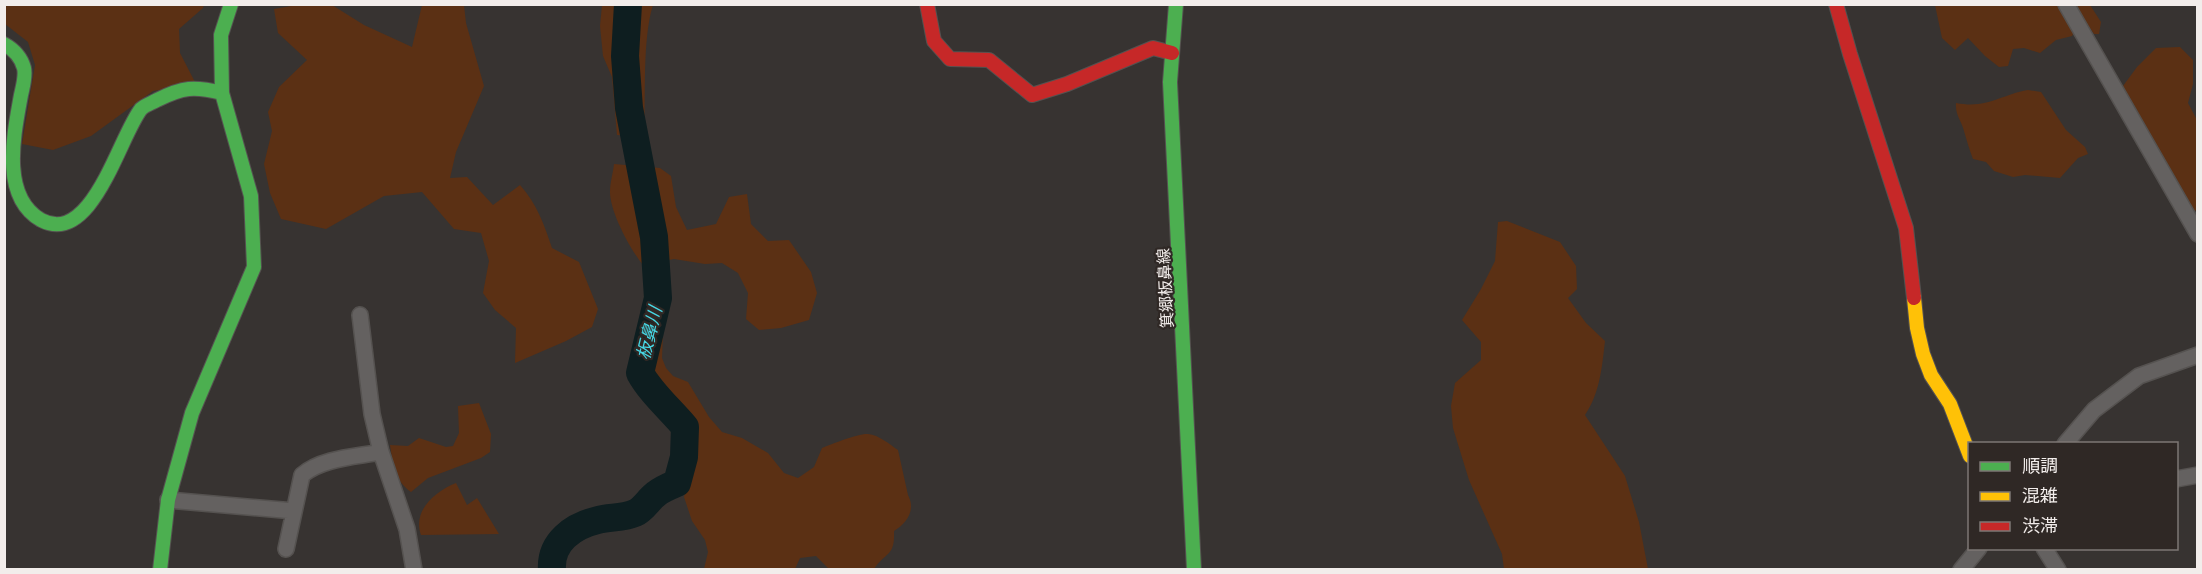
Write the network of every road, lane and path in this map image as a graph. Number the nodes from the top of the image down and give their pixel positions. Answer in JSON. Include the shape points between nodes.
{"nodes":[{"id":1,"x":231,"y":4,"type":"edge"},
{"id":2,"x":927,"y":4,"type":"edge"},
{"id":3,"x":1176,"y":4,"type":"edge"},
{"id":4,"x":1836,"y":4,"type":"edge"},
{"id":5,"x":2066,"y":4,"type":"edge"},
{"id":6,"x":4,"y":44,"type":"edge"},
{"id":7,"x":1172,"y":53,"type":"junction"},
{"id":8,"x":222,"y":93,"type":"junction"},
{"id":9,"x":2198,"y":234,"type":"edge"},
{"id":10,"x":360,"y":315,"type":"dead end"},
{"id":11,"x":2198,"y":355,"type":"edge"},
{"id":12,"x":2068,"y":442,"type":"edge"},
{"id":13,"x":1968,"y":451,"type":"edge"},
{"id":14,"x":381,"y":453,"type":"junction"},
{"id":15,"x":2198,"y":475,"type":"edge"},
{"id":16,"x":2178,"y":479,"type":"edge"},
{"id":17,"x":168,"y":500,"type":"junction"},
{"id":18,"x":294,"y":511,"type":"junction"},
{"id":19,"x":286,"y":549,"type":"dead end"},
{"id":20,"x":1978,"y":550,"type":"edge"},
{"id":21,"x":2045,"y":550,"type":"edge"},
{"id":22,"x":160,"y":570,"type":"edge"},
{"id":23,"x":414,"y":570,"type":"edge"},
{"id":24,"x":1194,"y":570,"type":"edge"},
{"id":25,"x":1961,"y":570,"type":"edge"},
{"id":26,"x":2058,"y":570,"type":"edge"}],
"edges":[{"from":1,"to":8,"type":"street","via":[[221,35]]},
{"from":2,"to":7,"type":"street","via":[[934,41],[950,59],[989,60],[1032,95],[1153,48]]},
{"from":3,"to":7,"type":"street","name":"箕郷板鼻線"},
{"from":4,"to":13,"type":"street","via":[[1906,228],[1923,354],[1950,404]]},
{"from":5,"to":9,"type":"street"},
{"from":6,"to":8,"type":"street","via":[[16,50],[25,70],[11,157],[16,193],[33,215],[59,225],[90,205],[142,108],[176,90],[201,88]]},
{"from":7,"to":24,"type":"street","name":"箕郷板鼻線","via":[[1170,82]]},
{"from":8,"to":17,"type":"street","via":[[251,196],[254,267],[192,413]]},
{"from":10,"to":14,"type":"street","via":[[372,414]]},
{"from":11,"to":12,"type":"street","via":[[2139,376],[2094,410]]},
{"from":14,"to":18,"type":"street","via":[[311,467],[302,475]]},
{"from":14,"to":23,"type":"street","via":[[407,529]]},
{"from":15,"to":16,"type":"street"},
{"from":17,"to":18,"type":"street"},
{"from":17,"to":22,"type":"street"},
{"from":18,"to":19,"type":"street"},
{"from":20,"to":25,"type":"street"},
{"from":21,"to":26,"type":"street"}]}
